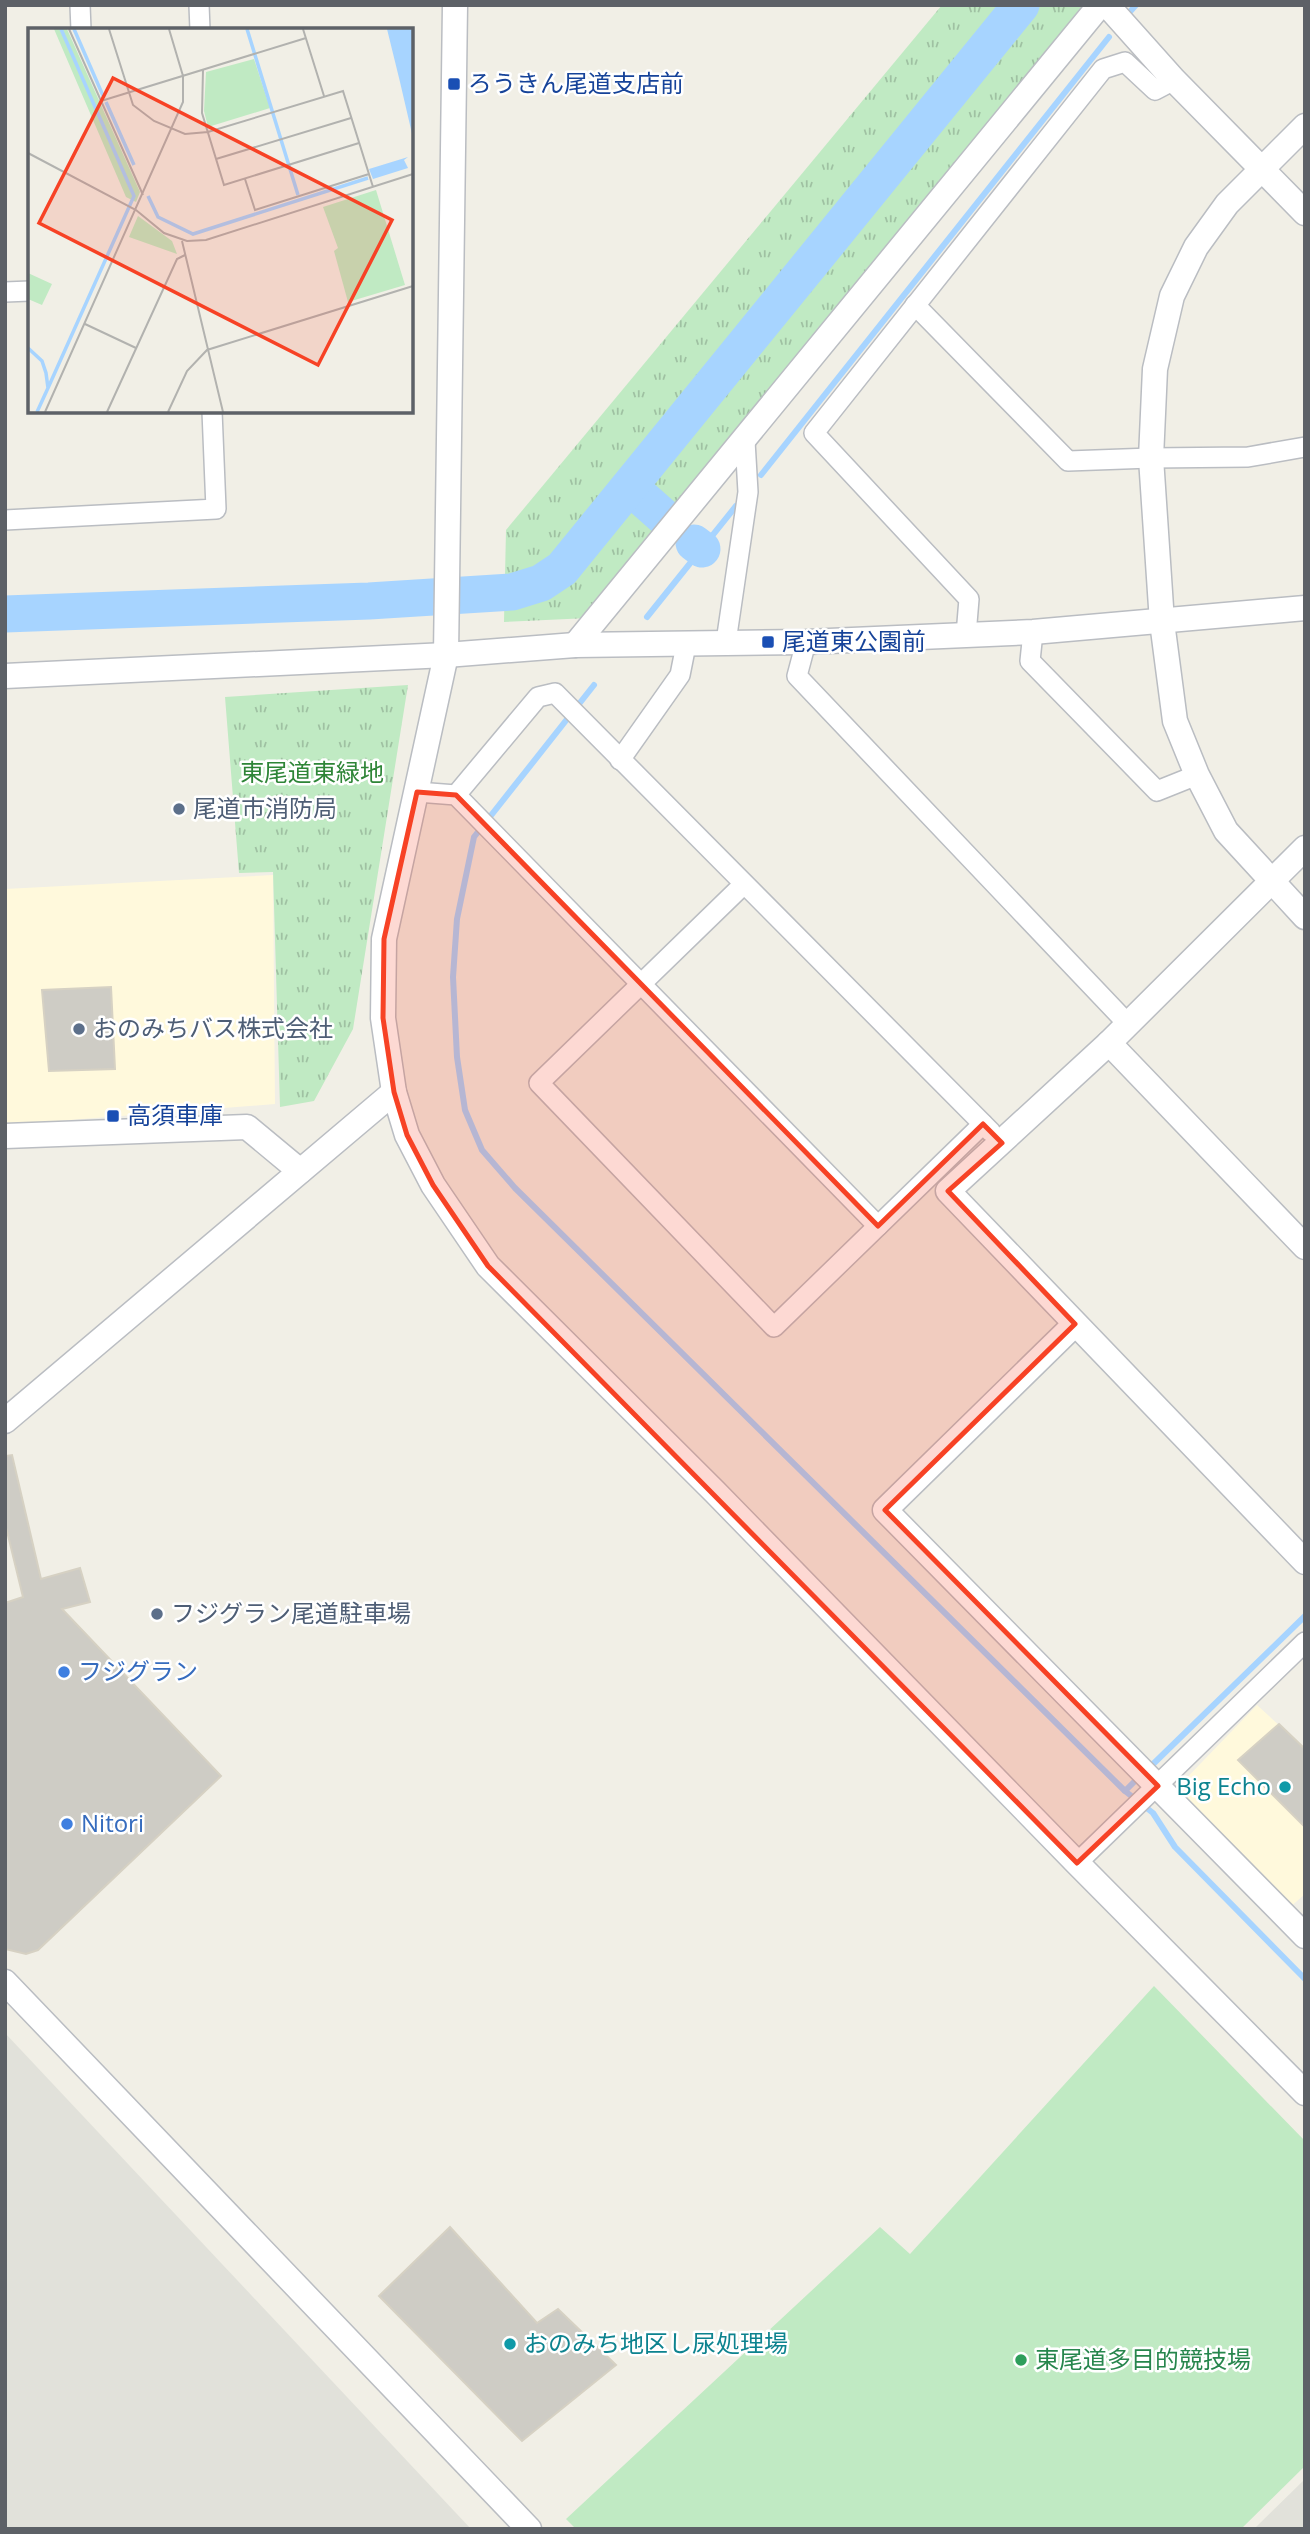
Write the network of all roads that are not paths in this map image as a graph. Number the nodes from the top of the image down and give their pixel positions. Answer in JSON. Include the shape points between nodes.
{"nodes":[{"id":1,"x":80,"y":5,"type":"edge"},
{"id":2,"x":199,"y":5,"type":"edge"},
{"id":3,"x":455,"y":5,"type":"edge"},
{"id":4,"x":1100,"y":5,"type":"edge"},
{"id":5,"x":1107,"y":5,"type":"edge"},
{"id":6,"x":81,"y":28,"type":"edge"},
{"id":7,"x":200,"y":28,"type":"edge"},
{"id":8,"x":1174,"y":80,"type":"junction"},
{"id":9,"x":1305,"y":126,"type":"edge"},
{"id":10,"x":1261,"y":168,"type":"junction"},
{"id":11,"x":1305,"y":213,"type":"edge"},
{"id":12,"x":28,"y":291,"type":"edge"},
{"id":13,"x":5,"y":292,"type":"edge"},
{"id":14,"x":915,"y":305,"type":"junction"},
{"id":15,"x":212,"y":413,"type":"edge"},
{"id":16,"x":744,"y":441,"type":"junction"},
{"id":17,"x":1305,"y":447,"type":"edge"},
{"id":18,"x":1151,"y":458,"type":"junction"},
{"id":19,"x":5,"y":520,"type":"edge"},
{"id":20,"x":1305,"y":608,"type":"edge"},
{"id":21,"x":1163,"y":622,"type":"junction"},
{"id":22,"x":1034,"y":632,"type":"junction"},
{"id":23,"x":966,"y":635,"type":"junction"},
{"id":24,"x":726,"y":642,"type":"junction"},
{"id":25,"x":806,"y":642,"type":"junction"},
{"id":26,"x":575,"y":645,"type":"junction"},
{"id":27,"x":686,"y":645,"type":"junction"},
{"id":28,"x":446,"y":655,"type":"junction"},
{"id":29,"x":5,"y":676,"type":"edge"},
{"id":30,"x":620,"y":760,"type":"junction"},
{"id":31,"x":1197,"y":775,"type":"junction"},
{"id":32,"x":416,"y":792,"type":"junction"},
{"id":33,"x":456,"y":795,"type":"junction"},
{"id":34,"x":1305,"y":848,"type":"edge"},
{"id":35,"x":1270,"y":881,"type":"junction"},
{"id":36,"x":744,"y":884,"type":"junction"},
{"id":37,"x":1305,"y":917,"type":"edge"},
{"id":38,"x":641,"y":984,"type":"junction"},
{"id":39,"x":1127,"y":1023,"type":"junction"},
{"id":40,"x":1108,"y":1042,"type":"junction"},
{"id":41,"x":394,"y":1092,"type":"junction"},
{"id":42,"x":983,"y":1124,"type":"junction"},
{"id":43,"x":5,"y":1136,"type":"edge"},
{"id":44,"x":1002,"y":1143,"type":"junction"},
{"id":45,"x":300,"y":1171,"type":"junction"},
{"id":46,"x":878,"y":1226,"type":"junction"},
{"id":47,"x":1305,"y":1247,"type":"edge"},
{"id":48,"x":1074,"y":1324,"type":"junction"},
{"id":49,"x":5,"y":1421,"type":"edge"},
{"id":50,"x":1305,"y":1562,"type":"edge"},
{"id":51,"x":1305,"y":1642,"type":"edge"},
{"id":52,"x":1144,"y":1788,"type":"junction"},
{"id":53,"x":1077,"y":1863,"type":"junction"},
{"id":54,"x":1305,"y":1936,"type":"edge"},
{"id":55,"x":5,"y":1982,"type":"edge"},
{"id":56,"x":1305,"y":2093,"type":"edge"},
{"id":57,"x":529,"y":2529,"type":"edge"}],
"edges":[{"from":1,"to":6,"type":"street"},
{"from":2,"to":7,"type":"street"},
{"from":3,"to":28,"type":"street"},
{"from":4,"to":16,"type":"street"},
{"from":5,"to":8,"type":"street"},
{"from":8,"to":10,"type":"street"},
{"from":8,"to":14,"type":"street","via":[[1155,90],[1125,62],[1103,69]]},
{"from":9,"to":10,"type":"street"},
{"from":10,"to":11,"type":"street"},
{"from":10,"to":18,"type":"street","via":[[1196,247],[1172,296],[1155,369]]},
{"from":12,"to":13,"type":"street"},
{"from":14,"to":18,"type":"street","via":[[1068,461]]},
{"from":14,"to":23,"type":"street","via":[[814,433],[969,599]]},
{"from":15,"to":19,"type":"street","via":[[216,509]]},
{"from":16,"to":24,"type":"street","via":[[748,492]]},
{"from":16,"to":26,"type":"street"},
{"from":17,"to":18,"type":"street","via":[[1248,457]]},
{"from":18,"to":21,"type":"street"},
{"from":20,"to":21,"type":"street"},
{"from":21,"to":22,"type":"street"},
{"from":21,"to":31,"type":"street","via":[[1175,721]]},
{"from":22,"to":23,"type":"street"},
{"from":22,"to":31,"type":"street","via":[[1030,661],[1157,791]]},
{"from":23,"to":25,"type":"street"},
{"from":24,"to":25,"type":"street"},
{"from":24,"to":27,"type":"street"},
{"from":25,"to":39,"type":"street","via":[[797,676]]},
{"from":26,"to":27,"type":"street"},
{"from":26,"to":28,"type":"street"},
{"from":27,"to":30,"type":"street","via":[[680,675]]},
{"from":28,"to":29,"type":"street"},
{"from":28,"to":32,"type":"street"},
{"from":30,"to":33,"type":"street","via":[[555,693],[538,697]]},
{"from":30,"to":36,"type":"street"},
{"from":31,"to":35,"type":"street","via":[[1226,831]]},
{"from":32,"to":33,"type":"street"},
{"from":32,"to":41,"type":"street","via":[[384,939],[383,1018]]},
{"from":33,"to":38,"type":"street"},
{"from":34,"to":35,"type":"street"},
{"from":35,"to":37,"type":"street"},
{"from":35,"to":39,"type":"street"},
{"from":36,"to":38,"type":"street"},
{"from":36,"to":42,"type":"street"},
{"from":38,"to":46,"type":"street"},
{"from":38,"to":46,"type":"street","via":[[539,1083],[774,1327]]},
{"from":39,"to":40,"type":"street"},
{"from":40,"to":44,"type":"street"},
{"from":40,"to":47,"type":"street"},
{"from":41,"to":45,"type":"street"},
{"from":41,"to":53,"type":"street","via":[[407,1135],[433,1185],[488,1266]]},
{"from":42,"to":44,"type":"street"},
{"from":42,"to":46,"type":"street"},
{"from":43,"to":45,"type":"street","via":[[247,1127]]},
{"from":44,"to":48,"type":"street","via":[[948,1191]]},
{"from":45,"to":49,"type":"street"},
{"from":48,"to":50,"type":"street"},
{"from":48,"to":52,"type":"street","via":[[885,1510]]},
{"from":51,"to":52,"type":"street"},
{"from":52,"to":53,"type":"street"},
{"from":52,"to":54,"type":"street"},
{"from":53,"to":56,"type":"street"},
{"from":55,"to":57,"type":"street"}]}
